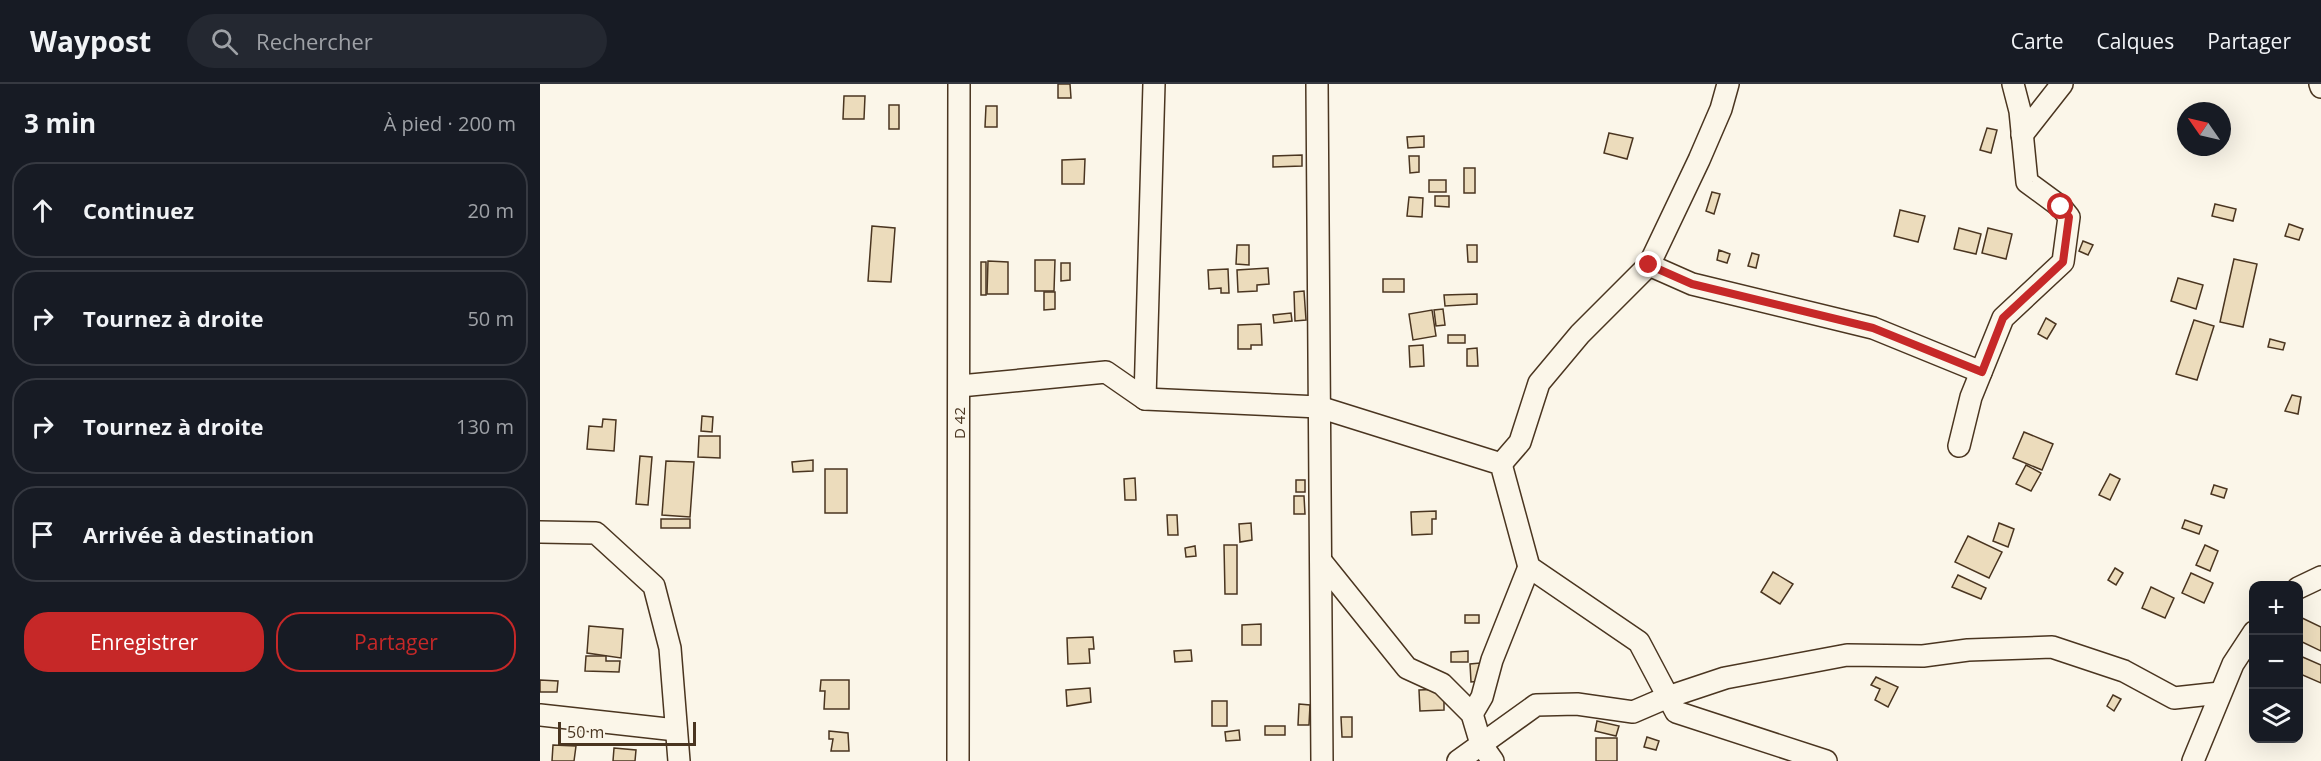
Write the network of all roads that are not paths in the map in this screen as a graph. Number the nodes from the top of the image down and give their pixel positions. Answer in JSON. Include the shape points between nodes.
{"nodes":[{"id":1,"x":959,"y":84,"type":"edge"},
{"id":2,"x":1154,"y":84,"type":"edge"},
{"id":3,"x":1317,"y":84,"type":"edge"},
{"id":4,"x":1728,"y":84,"type":"edge"},
{"id":5,"x":2013,"y":84,"type":"edge"},
{"id":6,"x":2062,"y":84,"type":"edge"},
{"id":7,"x":2022,"y":135,"type":"junction"},
{"id":8,"x":1649,"y":265,"type":"junction"},
{"id":9,"x":1982,"y":372,"type":"junction"},
{"id":10,"x":960,"y":386,"type":"junction"},
{"id":11,"x":1145,"y":399,"type":"junction"},
{"id":12,"x":1319,"y":407,"type":"junction"},
{"id":13,"x":1959,"y":446,"type":"dead end"},
{"id":14,"x":1501,"y":464,"type":"junction"},
{"id":15,"x":540,"y":532,"type":"edge"},
{"id":16,"x":1321,"y":561,"type":"junction"},
{"id":17,"x":1528,"y":567,"type":"junction"},
{"id":18,"x":2321,"y":577,"type":"edge"},
{"id":19,"x":2303,"y":586,"type":"edge"},
{"id":20,"x":2251,"y":635,"type":"edge"},
{"id":21,"x":2220,"y":693,"type":"junction"},
{"id":22,"x":1668,"y":697,"type":"junction"},
{"id":23,"x":1472,"y":714,"type":"junction"},
{"id":24,"x":540,"y":715,"type":"edge"},
{"id":25,"x":676,"y":730,"type":"junction"},
{"id":26,"x":1487,"y":753,"type":"edge"},
{"id":27,"x":679,"y":761,"type":"edge"},
{"id":28,"x":958,"y":761,"type":"edge"},
{"id":29,"x":1323,"y":761,"type":"edge"},
{"id":30,"x":1458,"y":761,"type":"edge"},
{"id":31,"x":1826,"y":761,"type":"edge"},
{"id":32,"x":2193,"y":761,"type":"edge"}],
"edges":[{"from":1,"to":10,"type":"street","name":"D 42","number":"D 42"},
{"from":2,"to":11,"type":"street"},
{"from":3,"to":12,"type":"street"},
{"from":4,"to":8,"type":"street","via":[[1699,160]]},
{"from":5,"to":7,"type":"street"},
{"from":6,"to":7,"type":"street"},
{"from":7,"to":9,"type":"street","via":[[2027,182],[2069,217],[2063,262],[2003,318]]},
{"from":8,"to":9,"type":"street","via":[[1723,293],[1873,328]]},
{"from":8,"to":14,"type":"street","via":[[1580,334],[1539,383],[1521,442]]},
{"from":9,"to":13,"type":"street","via":[[1971,397]]},
{"from":10,"to":11,"type":"street","via":[[1106,372]]},
{"from":10,"to":28,"type":"street","name":"D 42","number":"D 42"},
{"from":11,"to":12,"type":"street"},
{"from":12,"to":14,"type":"street"},
{"from":12,"to":16,"type":"street"},
{"from":14,"to":17,"type":"street"},
{"from":15,"to":25,"type":"street","via":[[596,533],[654,586],[670,648]]},
{"from":16,"to":23,"type":"street","via":[[1407,668],[1442,684]]},
{"from":16,"to":29,"type":"street"},
{"from":17,"to":22,"type":"street","via":[[1639,642]]},
{"from":17,"to":23,"type":"street","via":[[1482,697]]},
{"from":18,"to":19,"type":"street"},
{"from":20,"to":21,"type":"street"},
{"from":21,"to":22,"type":"street","via":[[2174,698],[2124,671],[2052,647],[1923,656],[1847,655],[1725,678]]},
{"from":21,"to":32,"type":"street"},
{"from":22,"to":26,"type":"street","via":[[1633,712],[1577,704],[1536,705]]},
{"from":22,"to":31,"type":"street","via":[[1676,712]]},
{"from":23,"to":26,"type":"street"},
{"from":24,"to":25,"type":"street"},
{"from":25,"to":27,"type":"street"},
{"from":26,"to":30,"type":"street"}]}
